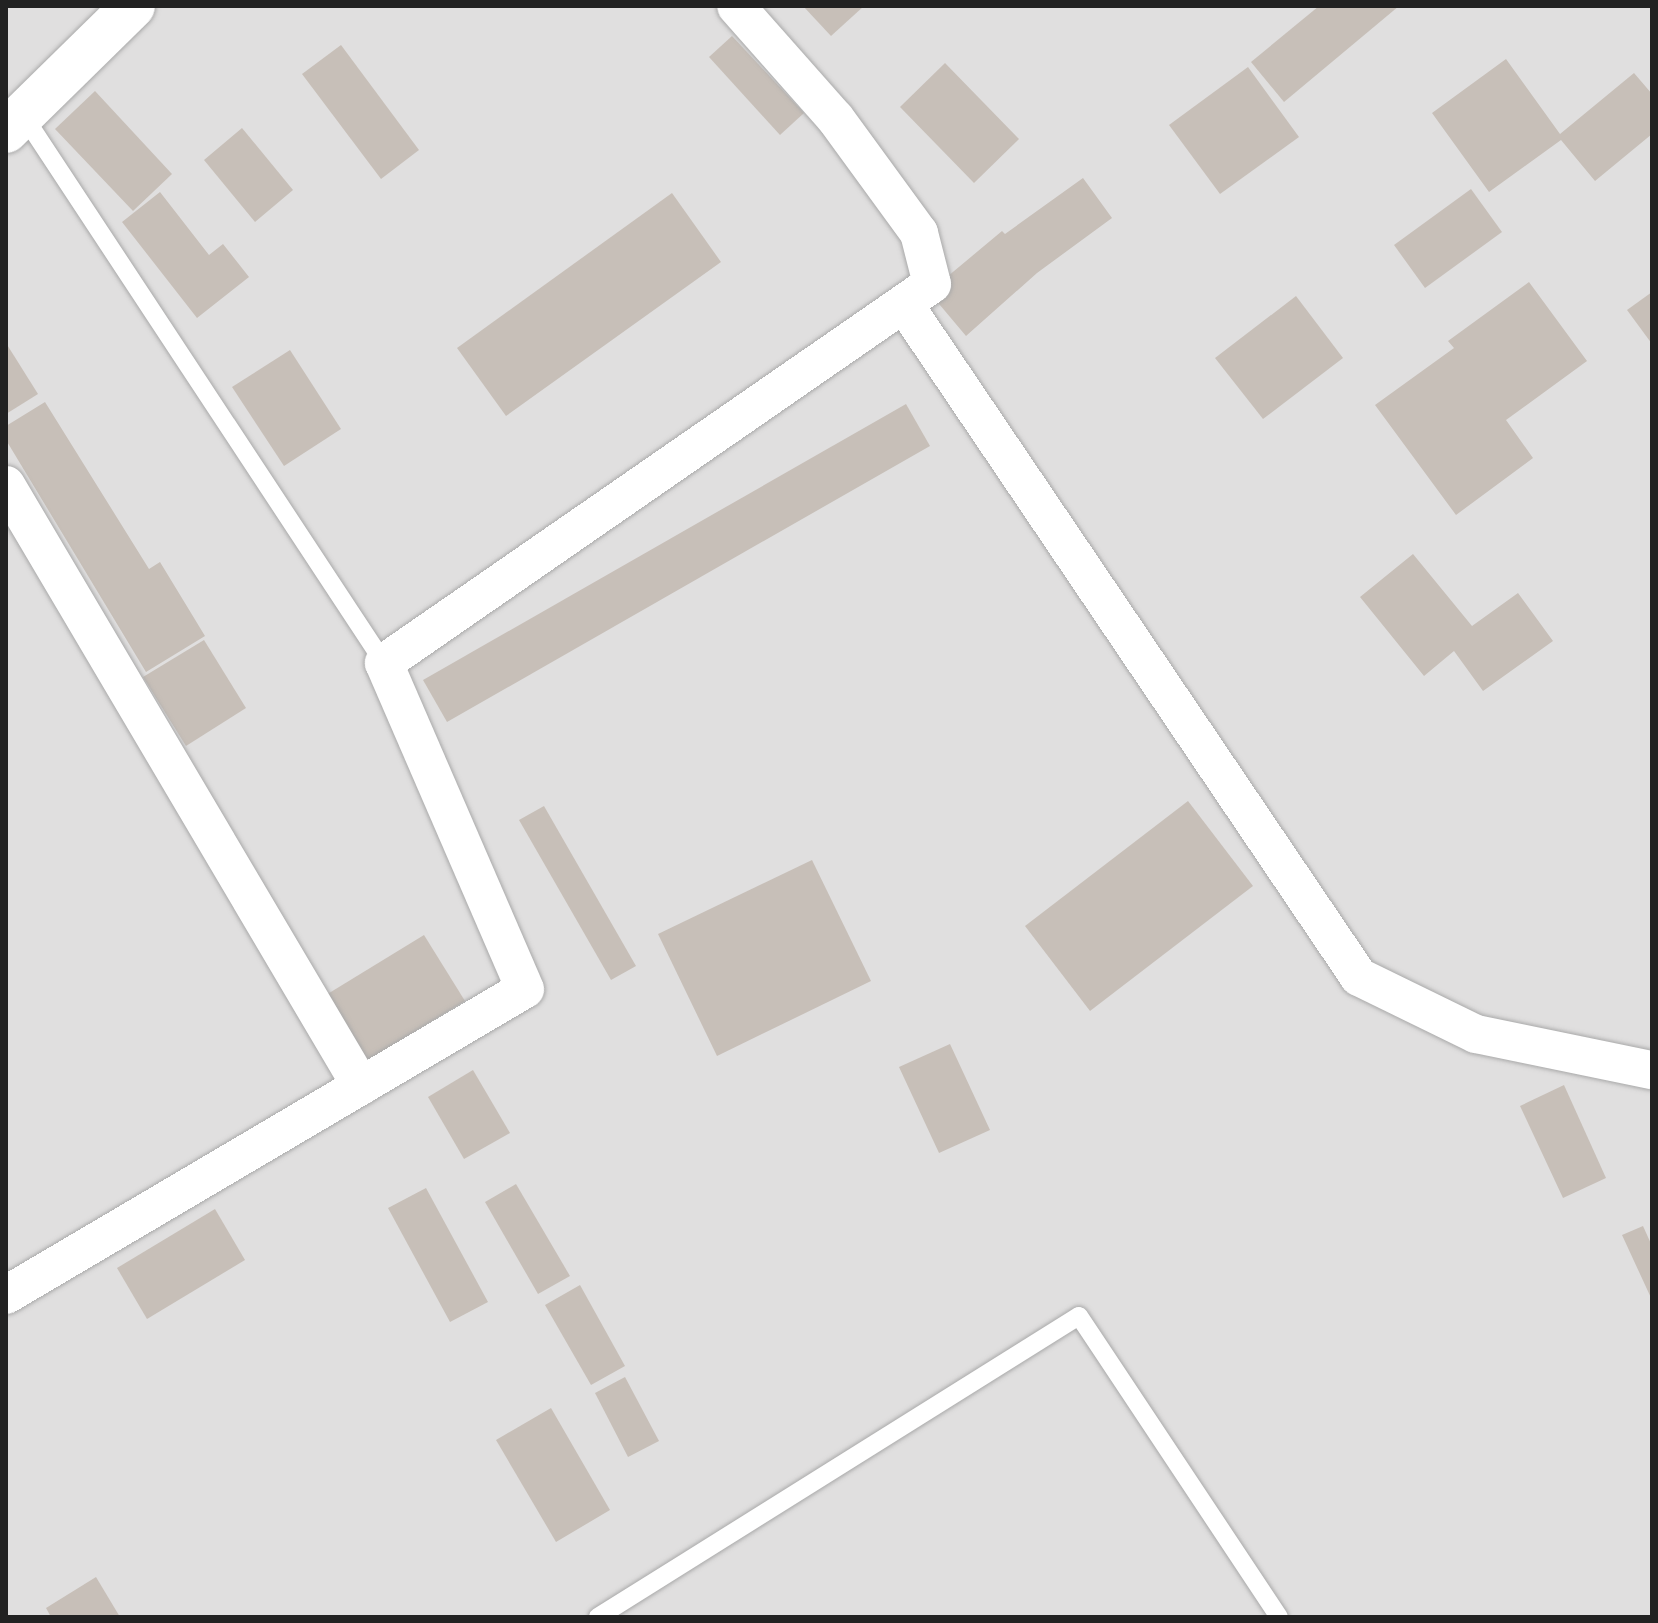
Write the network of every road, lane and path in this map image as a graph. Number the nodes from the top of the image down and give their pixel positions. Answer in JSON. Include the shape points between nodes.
{"nodes":[{"id":1,"x":133,"y":6,"type":"edge"},
{"id":2,"x":736,"y":6,"type":"edge"},
{"id":3,"x":14,"y":123,"type":"edge"},
{"id":4,"x":904,"y":304,"type":"junction"},
{"id":5,"x":6,"y":485,"type":"edge"},
{"id":6,"x":384,"y":663,"type":"junction"},
{"id":7,"x":1652,"y":1070,"type":"edge"},
{"id":8,"x":361,"y":1086,"type":"junction"},
{"id":9,"x":6,"y":1295,"type":"edge"},
{"id":10,"x":598,"y":1617,"type":"edge"},
{"id":11,"x":1279,"y":1617,"type":"edge"}],
"edges":[{"from":1,"to":3,"type":"street"},
{"from":2,"to":4,"type":"street","via":[[835,118],[919,233],[932,284]]},
{"from":3,"to":6,"type":"lane"},
{"from":4,"to":6,"type":"street"},
{"from":4,"to":7,"type":"street","via":[[1359,977],[1476,1034]]},
{"from":5,"to":8,"type":"street"},
{"from":6,"to":8,"type":"street","via":[[525,989]]},
{"from":8,"to":9,"type":"street"},
{"from":10,"to":11,"type":"lane","via":[[1079,1316]]}]}
